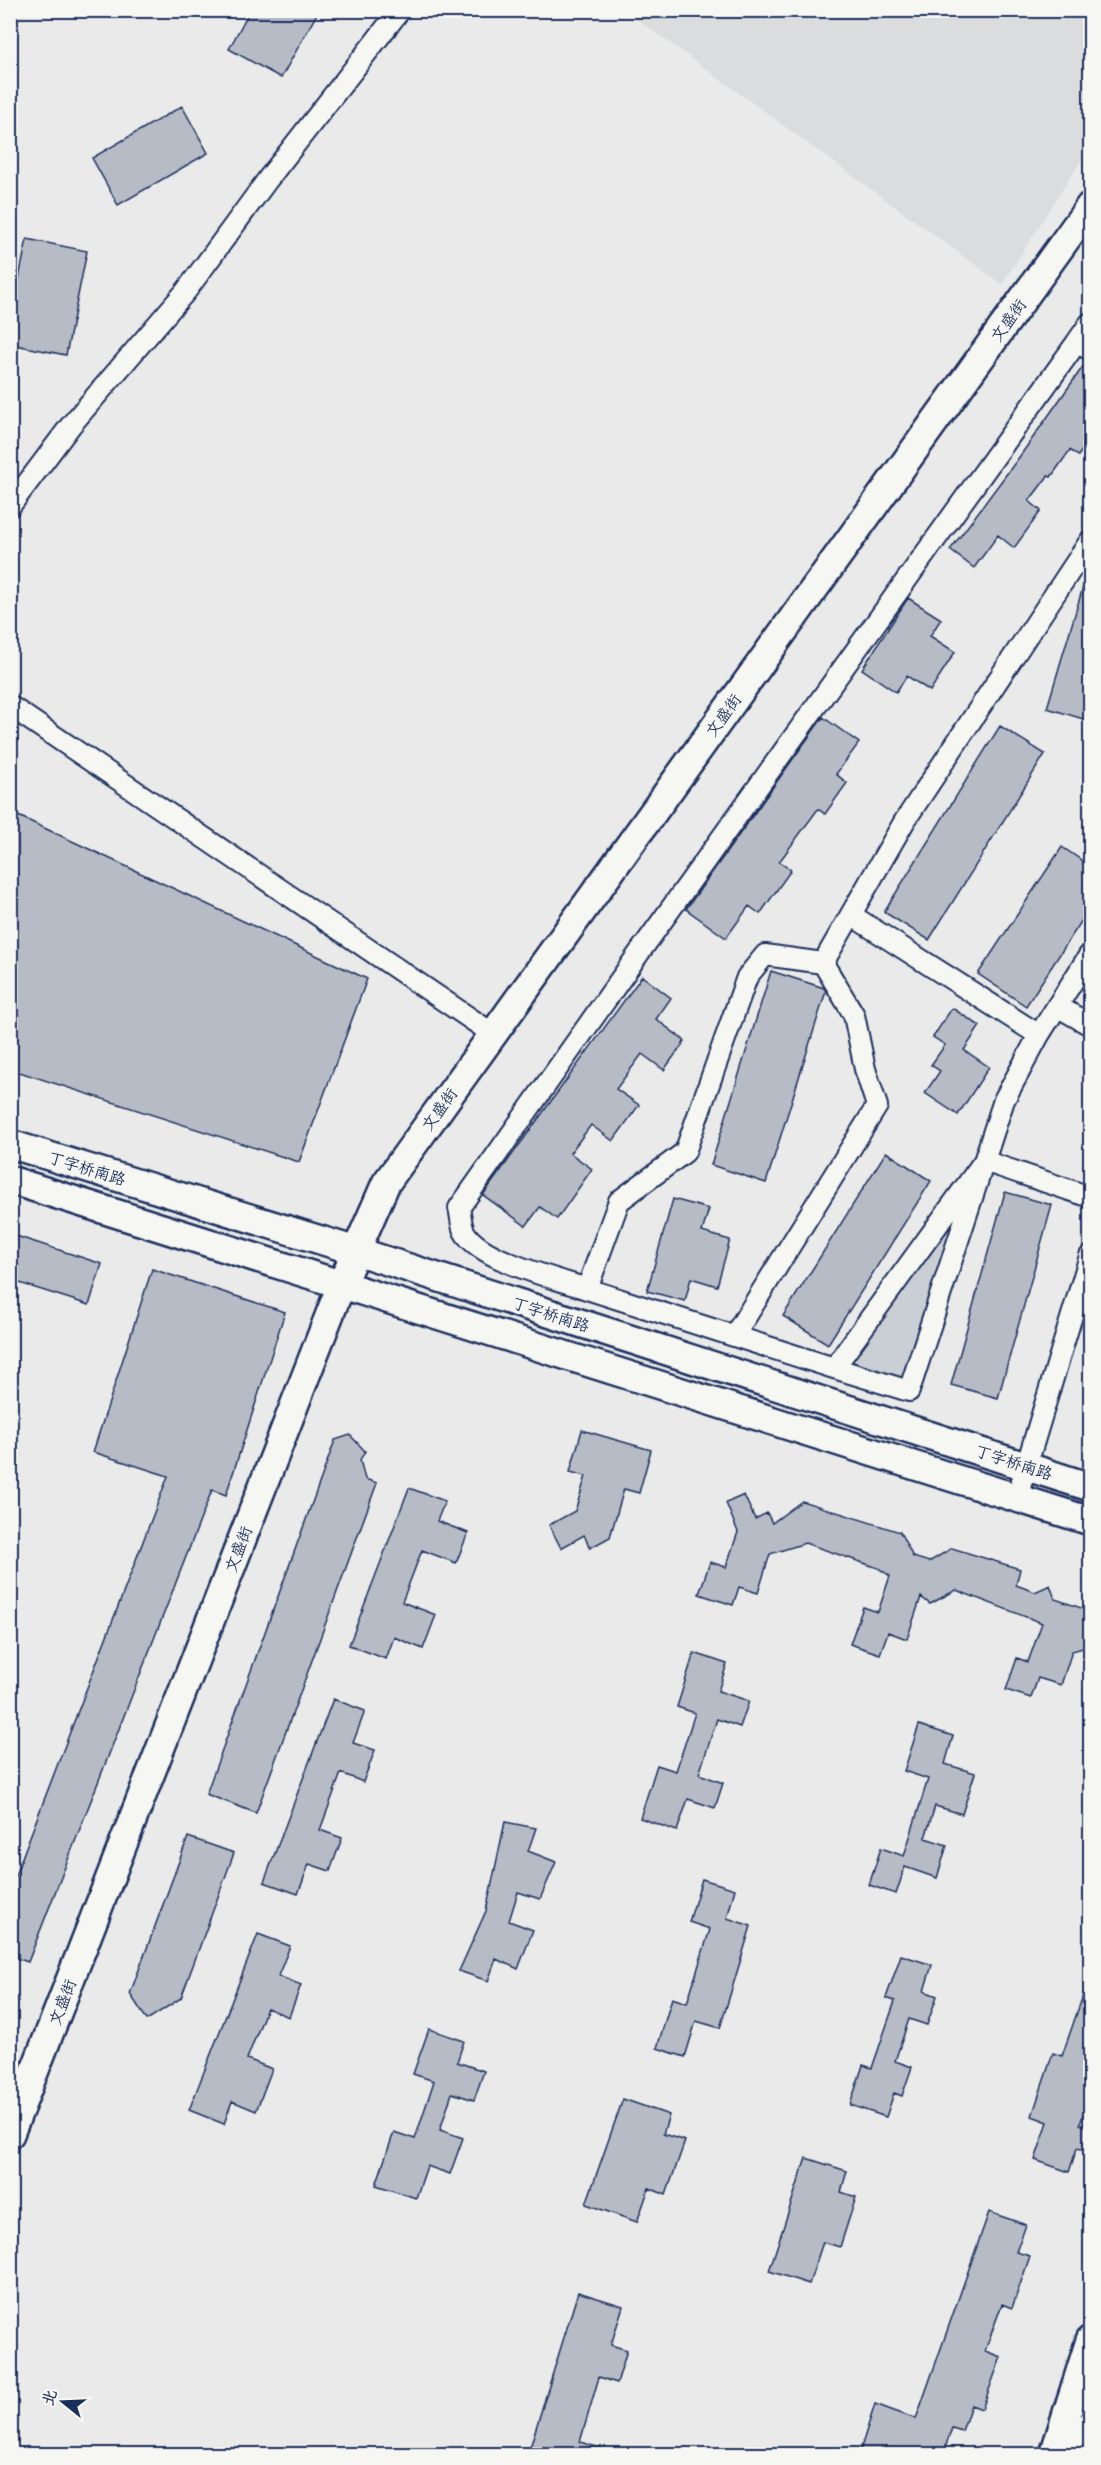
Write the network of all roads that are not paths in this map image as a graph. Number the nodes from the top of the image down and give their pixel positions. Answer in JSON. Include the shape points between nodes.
{"nodes":[{"id":1,"x":400,"y":10,"type":"edge"},
{"id":2,"x":1090,"y":206,"type":"edge"},
{"id":3,"x":1090,"y":323,"type":"edge"},
{"id":4,"x":1084,"y":346,"type":"edge"},
{"id":5,"x":10,"y":506,"type":"edge"},
{"id":6,"x":1090,"y":541,"type":"edge"},
{"id":7,"x":10,"y":706,"type":"edge"},
{"id":8,"x":851,"y":915,"type":"junction"},
{"id":9,"x":1090,"y":954,"type":"edge"},
{"id":10,"x":823,"y":963,"type":"junction"},
{"id":11,"x":1057,"y":1006,"type":"junction"},
{"id":12,"x":1090,"y":1025,"type":"edge"},
{"id":13,"x":493,"y":1034,"type":"junction"},
{"id":14,"x":1039,"y":1035,"type":"junction"},
{"id":15,"x":10,"y":1144,"type":"edge"},
{"id":16,"x":984,"y":1161,"type":"junction"},
{"id":17,"x":10,"y":1180,"type":"edge"},
{"id":18,"x":1090,"y":1197,"type":"edge"},
{"id":19,"x":356,"y":1251,"type":"junction"},
{"id":20,"x":1090,"y":1256,"type":"edge"},
{"id":21,"x":342,"y":1284,"type":"junction"},
{"id":22,"x":587,"y":1289,"type":"junction"},
{"id":23,"x":734,"y":1336,"type":"junction"},
{"id":24,"x":834,"y":1368,"type":"junction"},
{"id":25,"x":1026,"y":1466,"type":"junction"},
{"id":26,"x":1090,"y":1487,"type":"edge"},
{"id":27,"x":1017,"y":1497,"type":"junction"},
{"id":28,"x":1090,"y":1521,"type":"edge"},
{"id":29,"x":10,"y":2134,"type":"edge"},
{"id":30,"x":1090,"y":2340,"type":"edge"},
{"id":31,"x":1090,"y":2425,"type":"edge"},
{"id":32,"x":1054,"y":2454,"type":"edge"},
{"id":33,"x":1081,"y":2454,"type":"edge"}],
"edges":[{"from":1,"to":5,"type":"street","via":[[186,291],[71,425]]},
{"from":2,"to":13,"type":"main road","name":"文盛街"},
{"from":3,"to":4,"type":"street"},
{"from":4,"to":22,"type":"street","via":[[645,944],[459,1208],[464,1232],[480,1247],[502,1260]]},
{"from":6,"to":8,"type":"street","via":[[904,822]]},
{"from":7,"to":13,"type":"street"},
{"from":8,"to":10,"type":"street"},
{"from":8,"to":14,"type":"street"},
{"from":9,"to":11,"type":"street"},
{"from":10,"to":22,"type":"street","via":[[765,955],[747,977],[685,1152],[619,1201]]},
{"from":10,"to":23,"type":"street","via":[[854,1015],[865,1069],[878,1106]]},
{"from":11,"to":12,"type":"street"},
{"from":11,"to":14,"type":"street"},
{"from":13,"to":19,"type":"main road","name":"文盛街","via":[[386,1183]]},
{"from":14,"to":16,"type":"street","via":[[1004,1100]]},
{"from":15,"to":19,"type":"main road","name":"丁字桥南路"},
{"from":16,"to":18,"type":"street"},
{"from":16,"to":24,"type":"street"},
{"from":16,"to":24,"type":"street","via":[[909,1391]]},
{"from":17,"to":21,"type":"main road","name":"丁字桥南路"},
{"from":19,"to":21,"type":"main road","name":"文盛街"},
{"from":19,"to":25,"type":"main road","name":"丁字桥南路"},
{"from":20,"to":25,"type":"street"},
{"from":21,"to":27,"type":"main road","name":"丁字桥南路"},
{"from":21,"to":29,"type":"main road","name":"文盛街"},
{"from":22,"to":23,"type":"street"},
{"from":23,"to":24,"type":"street"},
{"from":25,"to":26,"type":"main road","name":"丁字桥南路"},
{"from":25,"to":27,"type":"street"},
{"from":27,"to":28,"type":"main road","name":"丁字桥南路"},
{"from":30,"to":32,"type":"main road"},
{"from":31,"to":33,"type":"main road"}]}
